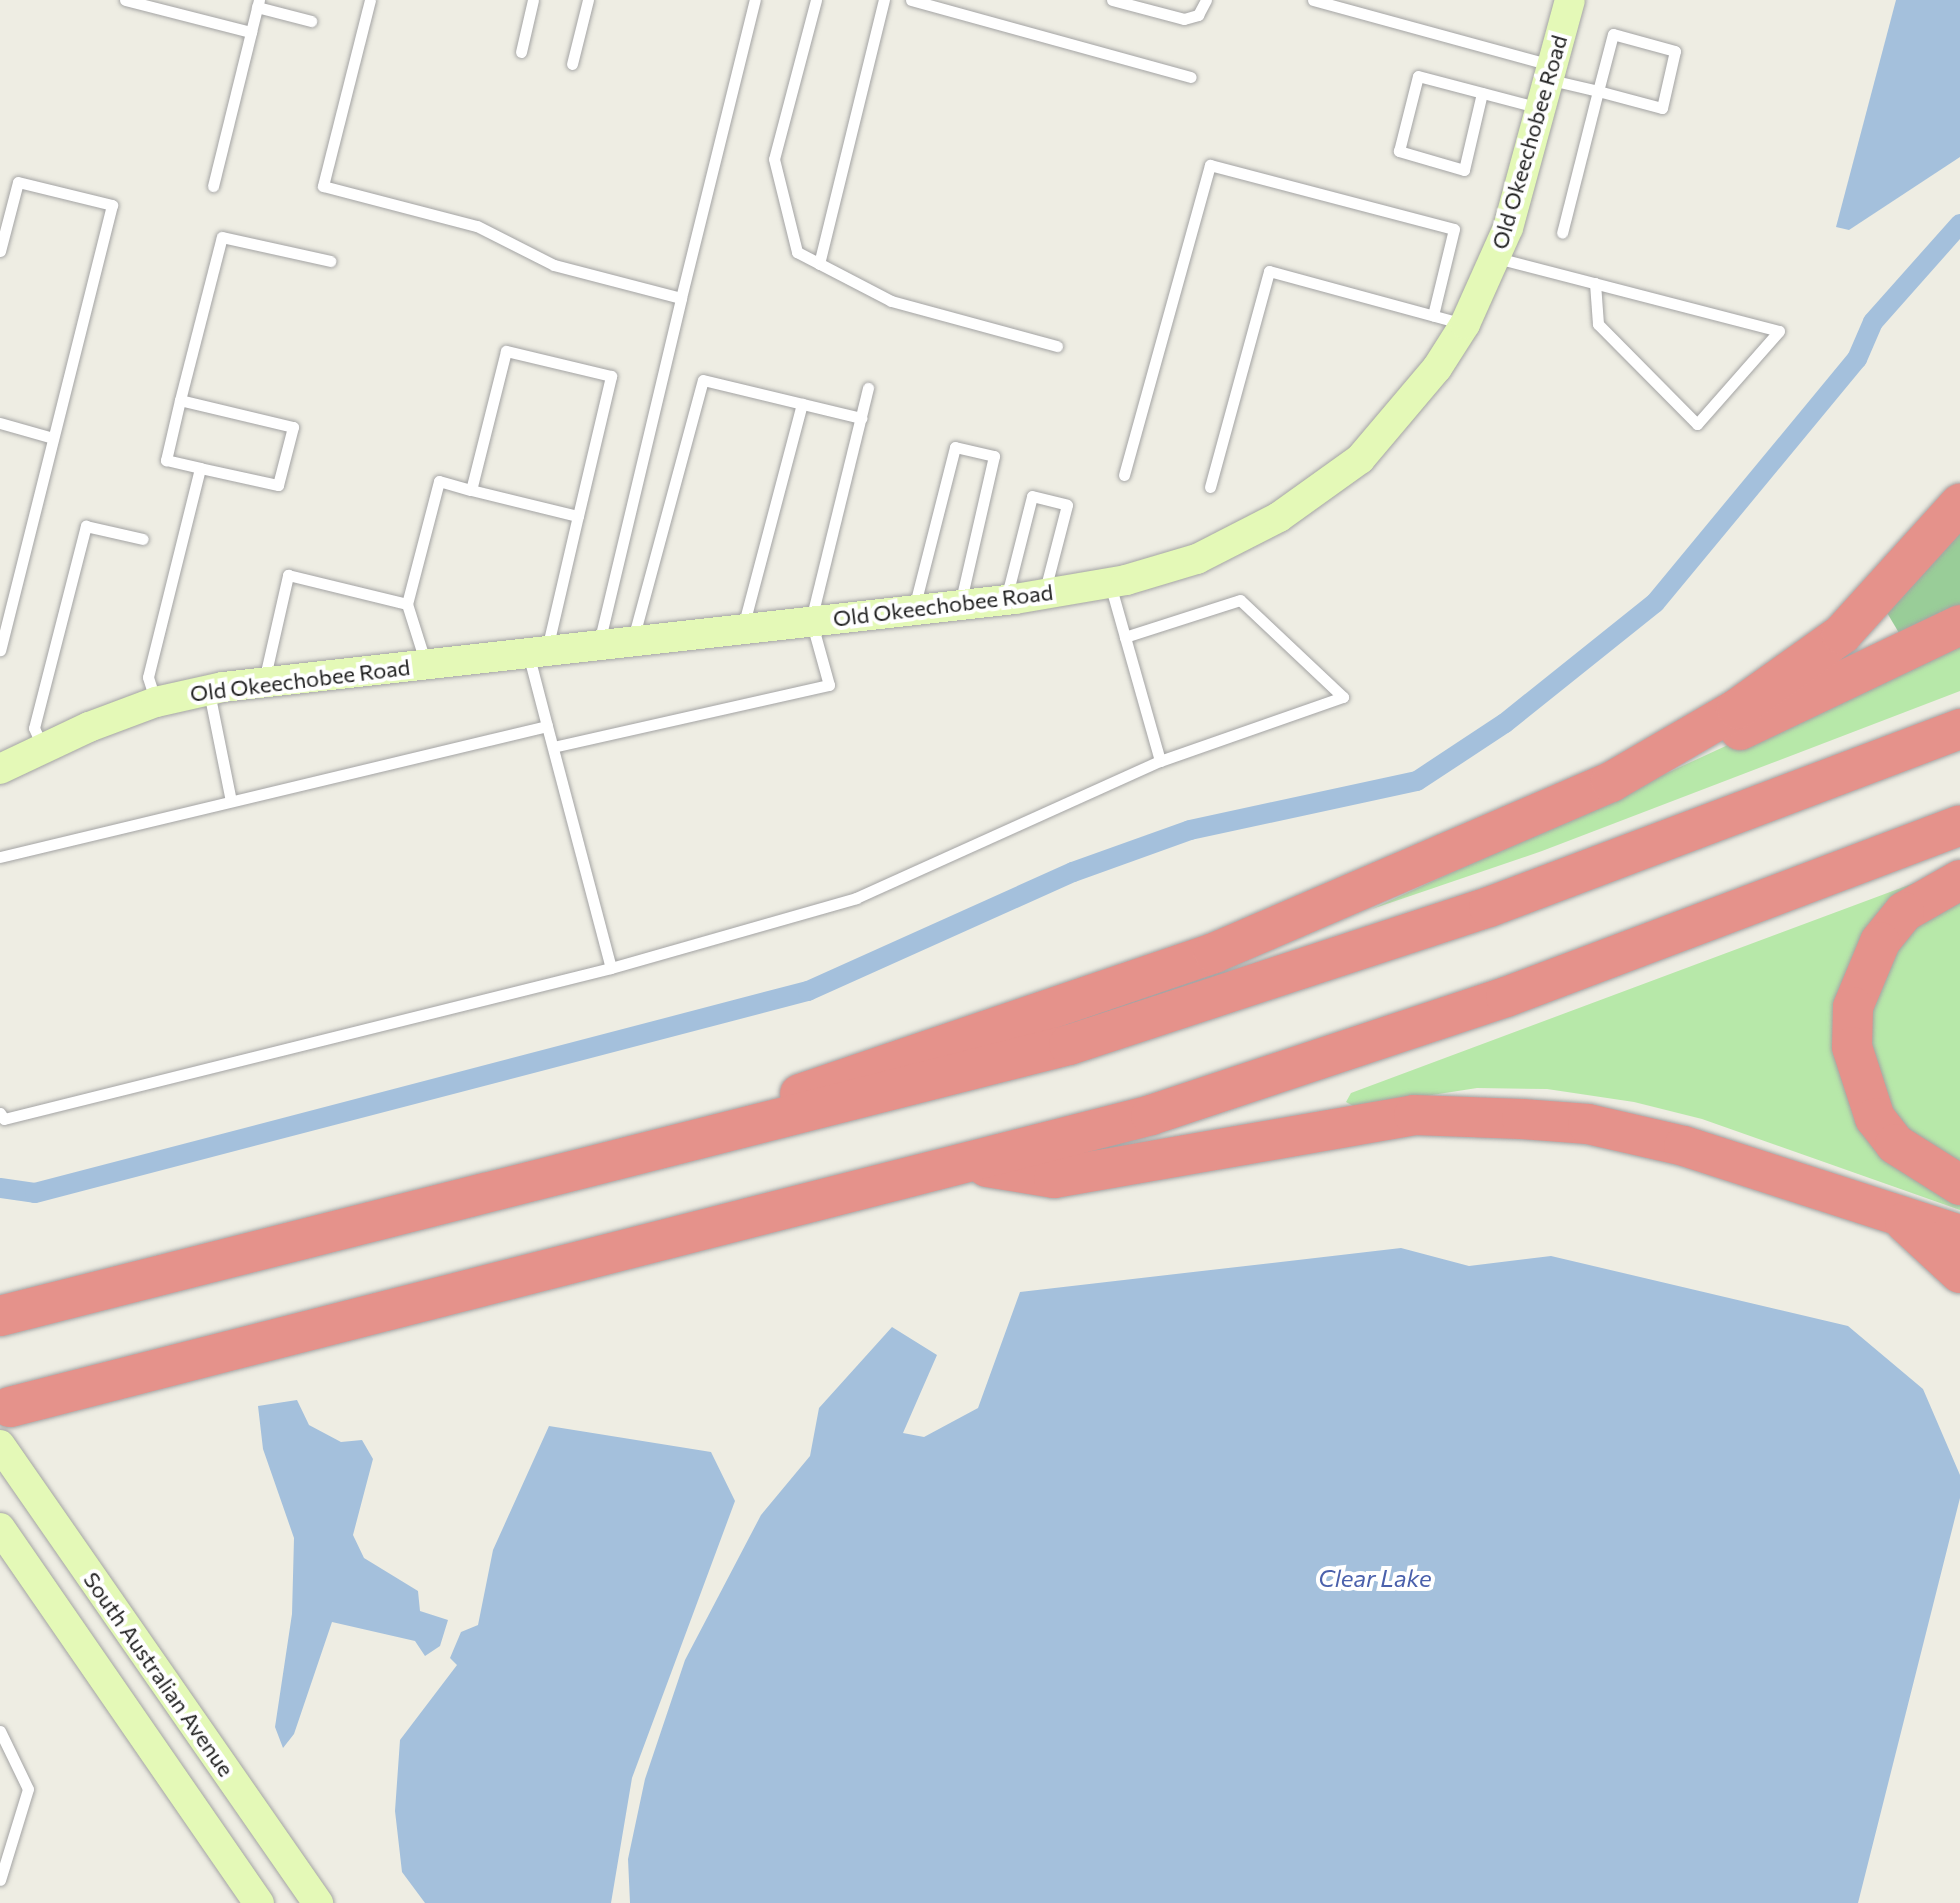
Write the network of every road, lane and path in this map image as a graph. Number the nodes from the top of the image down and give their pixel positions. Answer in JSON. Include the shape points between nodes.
{"nodes":[{"id":1,"x":125,"y":0,"type":"edge"},
{"id":2,"x":370,"y":0,"type":"edge"},
{"id":3,"x":533,"y":0,"type":"edge"},
{"id":4,"x":588,"y":0,"type":"edge"},
{"id":5,"x":755,"y":0,"type":"edge"},
{"id":6,"x":816,"y":0,"type":"edge"},
{"id":7,"x":884,"y":0,"type":"edge"},
{"id":8,"x":911,"y":0,"type":"edge"},
{"id":9,"x":1112,"y":0,"type":"edge"},
{"id":10,"x":1206,"y":0,"type":"edge"},
{"id":11,"x":1313,"y":0,"type":"edge"},
{"id":12,"x":1570,"y":0,"type":"edge"},
{"id":13,"x":258,"y":4,"type":"edge"},
{"id":14,"x":311,"y":21,"type":"dead end"},
{"id":15,"x":251,"y":32,"type":"junction"},
{"id":16,"x":521,"y":52,"type":"dead end"},
{"id":17,"x":572,"y":64,"type":"dead end"},
{"id":18,"x":1191,"y":77,"type":"dead end"},
{"id":19,"x":1547,"y":84,"type":"junction"},
{"id":20,"x":1598,"y":91,"type":"junction"},
{"id":21,"x":1482,"y":93,"type":"junction"},
{"id":22,"x":213,"y":186,"type":"dead end"},
{"id":23,"x":1562,"y":233,"type":"dead end"},
{"id":24,"x":0,"y":251,"type":"edge"},
{"id":25,"x":1496,"y":258,"type":"junction"},
{"id":26,"x":330,"y":261,"type":"dead end"},
{"id":27,"x":819,"y":264,"type":"junction"},
{"id":28,"x":1595,"y":283,"type":"junction"},
{"id":29,"x":681,"y":298,"type":"junction"},
{"id":30,"x":1433,"y":315,"type":"junction"},
{"id":31,"x":1465,"y":324,"type":"junction"},
{"id":32,"x":1057,"y":346,"type":"dead end"},
{"id":33,"x":868,"y":388,"type":"dead end"},
{"id":34,"x":180,"y":400,"type":"junction"},
{"id":35,"x":802,"y":404,"type":"junction"},
{"id":36,"x":861,"y":418,"type":"junction"},
{"id":37,"x":0,"y":423,"type":"edge"},
{"id":38,"x":53,"y":438,"type":"junction"},
{"id":39,"x":200,"y":468,"type":"junction"},
{"id":40,"x":1124,"y":475,"type":"dead end"},
{"id":41,"x":1210,"y":487,"type":"dead end"},
{"id":42,"x":471,"y":490,"type":"junction"},
{"id":43,"x":1960,"y":504,"type":"edge"},
{"id":44,"x":578,"y":516,"type":"junction"},
{"id":45,"x":143,"y":539,"type":"dead end"},
{"id":46,"x":1110,"y":583,"type":"junction"},
{"id":47,"x":1043,"y":594,"type":"junction"},
{"id":48,"x":1006,"y":600,"type":"junction"},
{"id":49,"x":407,"y":604,"type":"junction"},
{"id":50,"x":960,"y":604,"type":"junction"},
{"id":51,"x":913,"y":609,"type":"junction"},
{"id":52,"x":811,"y":620,"type":"junction"},
{"id":53,"x":1960,"y":625,"type":"edge"},
{"id":54,"x":743,"y":628,"type":"junction"},
{"id":55,"x":1125,"y":637,"type":"junction"},
{"id":56,"x":633,"y":639,"type":"junction"},
{"id":57,"x":599,"y":643,"type":"junction"},
{"id":58,"x":0,"y":650,"type":"edge"},
{"id":59,"x":537,"y":651,"type":"junction"},
{"id":60,"x":426,"y":664,"type":"junction"},
{"id":61,"x":263,"y":682,"type":"junction"},
{"id":62,"x":209,"y":690,"type":"junction"},
{"id":63,"x":156,"y":702,"type":"junction"},
{"id":64,"x":547,"y":726,"type":"junction"},
{"id":65,"x":1960,"y":729,"type":"edge"},
{"id":66,"x":553,"y":747,"type":"junction"},
{"id":67,"x":43,"y":749,"type":"junction"},
{"id":68,"x":1160,"y":761,"type":"junction"},
{"id":69,"x":0,"y":769,"type":"edge"},
{"id":70,"x":1611,"y":782,"type":"junction"},
{"id":71,"x":231,"y":801,"type":"junction"},
{"id":72,"x":1960,"y":825,"type":"edge"},
{"id":73,"x":0,"y":857,"type":"edge"},
{"id":74,"x":1960,"y":880,"type":"edge"},
{"id":75,"x":611,"y":968,"type":"junction"},
{"id":76,"x":0,"y":1113,"type":"edge"},
{"id":77,"x":639,"y":1157,"type":"junction"},
{"id":78,"x":971,"y":1165,"type":"junction"},
{"id":79,"x":1960,"y":1185,"type":"edge"},
{"id":80,"x":1902,"y":1219,"type":"junction"},
{"id":81,"x":1960,"y":1235,"type":"edge"},
{"id":82,"x":1960,"y":1273,"type":"edge"},
{"id":83,"x":0,"y":1316,"type":"edge"},
{"id":84,"x":7,"y":1438,"type":"edge"},
{"id":85,"x":0,"y":1528,"type":"edge"},
{"id":86,"x":0,"y":1731,"type":"edge"},
{"id":87,"x":0,"y":1880,"type":"edge"},
{"id":88,"x":259,"y":1903,"type":"edge"},
{"id":89,"x":318,"y":1903,"type":"edge"}],
"edges":[{"from":1,"to":15,"type":"lane"},
{"from":2,"to":29,"type":"lane","via":[[323,186],[477,226],[554,265]]},
{"from":3,"to":16,"type":"lane"},
{"from":4,"to":17,"type":"lane"},
{"from":5,"to":29,"type":"lane"},
{"from":6,"to":27,"type":"lane","via":[[774,159],[797,252]]},
{"from":7,"to":27,"type":"lane"},
{"from":8,"to":18,"type":"lane"},
{"from":9,"to":10,"type":"lane","via":[[1184,19],[1198,15]]},
{"from":11,"to":19,"type":"lane"},
{"from":12,"to":19,"type":"street","name":"Old Okeechobee Road"},
{"from":13,"to":14,"type":"lane"},
{"from":13,"to":15,"type":"lane"},
{"from":15,"to":22,"type":"lane"},
{"from":19,"to":20,"type":"lane"},
{"from":19,"to":21,"type":"lane"},
{"from":19,"to":25,"type":"street","name":"Old Okeechobee Road"},
{"from":20,"to":20,"type":"lane","via":[[1662,108],[1675,51],[1613,34]]},
{"from":20,"to":23,"type":"lane"},
{"from":21,"to":21,"type":"lane","via":[[1418,76],[1399,151],[1464,170]]},
{"from":24,"to":38,"type":"lane","via":[[18,182],[112,205]]},
{"from":25,"to":28,"type":"lane"},
{"from":25,"to":31,"type":"street","name":"Old Okeechobee Road"},
{"from":26,"to":34,"type":"lane","via":[[222,237]]},
{"from":27,"to":32,"type":"lane","via":[[891,301]]},
{"from":28,"to":28,"type":"lane","via":[[1749,323],[1779,331],[1697,424],[1598,324]]},
{"from":29,"to":57,"type":"lane"},
{"from":30,"to":31,"type":"lane"},
{"from":30,"to":40,"type":"lane","via":[[1454,229],[1210,165]]},
{"from":30,"to":41,"type":"lane","via":[[1269,271]]},
{"from":31,"to":46,"type":"street","name":"Old Okeechobee Road","via":[[1400,415],[1360,459],[1313,496],[1197,559]]},
{"from":33,"to":36,"type":"lane"},
{"from":34,"to":39,"type":"lane","via":[[166,460]]},
{"from":34,"to":39,"type":"lane","via":[[293,427],[278,485]]},
{"from":35,"to":36,"type":"lane"},
{"from":35,"to":54,"type":"lane"},
{"from":35,"to":56,"type":"lane","via":[[703,380]]},
{"from":36,"to":52,"type":"lane"},
{"from":37,"to":38,"type":"lane"},
{"from":38,"to":58,"type":"lane"},
{"from":39,"to":63,"type":"lane","via":[[148,677]]},
{"from":42,"to":44,"type":"lane"},
{"from":42,"to":44,"type":"lane","via":[[506,351],[611,376]]},
{"from":42,"to":49,"type":"lane","via":[[439,481]]},
{"from":43,"to":70,"type":"highway","via":[[1842,634],[1737,709]]},
{"from":44,"to":59,"type":"lane"},
{"from":45,"to":67,"type":"lane","via":[[86,526],[34,728]]},
{"from":46,"to":47,"type":"street","name":"Old Okeechobee Road"},
{"from":46,"to":55,"type":"lane"},
{"from":47,"to":48,"type":"street","name":"Old Okeechobee Road"},
{"from":47,"to":48,"type":"lane","via":[[1067,505],[1032,496]]},
{"from":48,"to":50,"type":"street","name":"Old Okeechobee Road"},
{"from":49,"to":60,"type":"lane"},
{"from":49,"to":61,"type":"lane","via":[[288,575]]},
{"from":50,"to":51,"type":"street","name":"Old Okeechobee Road"},
{"from":50,"to":51,"type":"lane","via":[[994,456],[955,447]]},
{"from":51,"to":52,"type":"street","name":"Old Okeechobee Road"},
{"from":52,"to":54,"type":"street","name":"Old Okeechobee Road"},
{"from":52,"to":66,"type":"lane","via":[[829,685]]},
{"from":53,"to":70,"type":"highway","via":[[1744,729]]},
{"from":54,"to":56,"type":"street","name":"Old Okeechobee Road"},
{"from":55,"to":68,"type":"lane"},
{"from":55,"to":68,"type":"lane","via":[[1240,600],[1343,697]]},
{"from":56,"to":57,"type":"street","name":"Old Okeechobee Road"},
{"from":57,"to":59,"type":"street","name":"Old Okeechobee Road"},
{"from":59,"to":60,"type":"street","name":"Old Okeechobee Road"},
{"from":59,"to":64,"type":"lane"},
{"from":60,"to":61,"type":"street","name":"Old Okeechobee Road"},
{"from":61,"to":62,"type":"street","name":"Old Okeechobee Road"},
{"from":62,"to":63,"type":"street","name":"Old Okeechobee Road"},
{"from":62,"to":71,"type":"lane"},
{"from":63,"to":67,"type":"street","name":"Old Okeechobee Road"},
{"from":64,"to":66,"type":"lane"},
{"from":64,"to":71,"type":"lane"},
{"from":65,"to":77,"type":"highway","via":[[1489,907],[1280,979],[1069,1045]]},
{"from":66,"to":75,"type":"lane"},
{"from":67,"to":69,"type":"street","name":"Old Okeechobee Road"},
{"from":68,"to":75,"type":"lane","via":[[856,898]]},
{"from":70,"to":77,"type":"highway","via":[[1214,953],[878,1064]]},
{"from":71,"to":73,"type":"lane"},
{"from":72,"to":78,"type":"highway","via":[[1437,1021],[1151,1115]]},
{"from":74,"to":79,"type":"highway","via":[[1904,912],[1880,942],[1853,1007],[1852,1047],[1875,1118],[1895,1144]]},
{"from":75,"to":76,"type":"lane","via":[[4,1119]]},
{"from":77,"to":83,"type":"highway"},
{"from":78,"to":80,"type":"highway","via":[[1054,1178],[1414,1115],[1505,1118],[1588,1124],[1684,1146]]},
{"from":78,"to":84,"type":"highway"},
{"from":80,"to":81,"type":"highway"},
{"from":80,"to":82,"type":"highway"},
{"from":84,"to":89,"type":"street","name":"South Australian Avenue"},
{"from":85,"to":88,"type":"street"},
{"from":86,"to":87,"type":"lane","via":[[28,1789]]}]}
